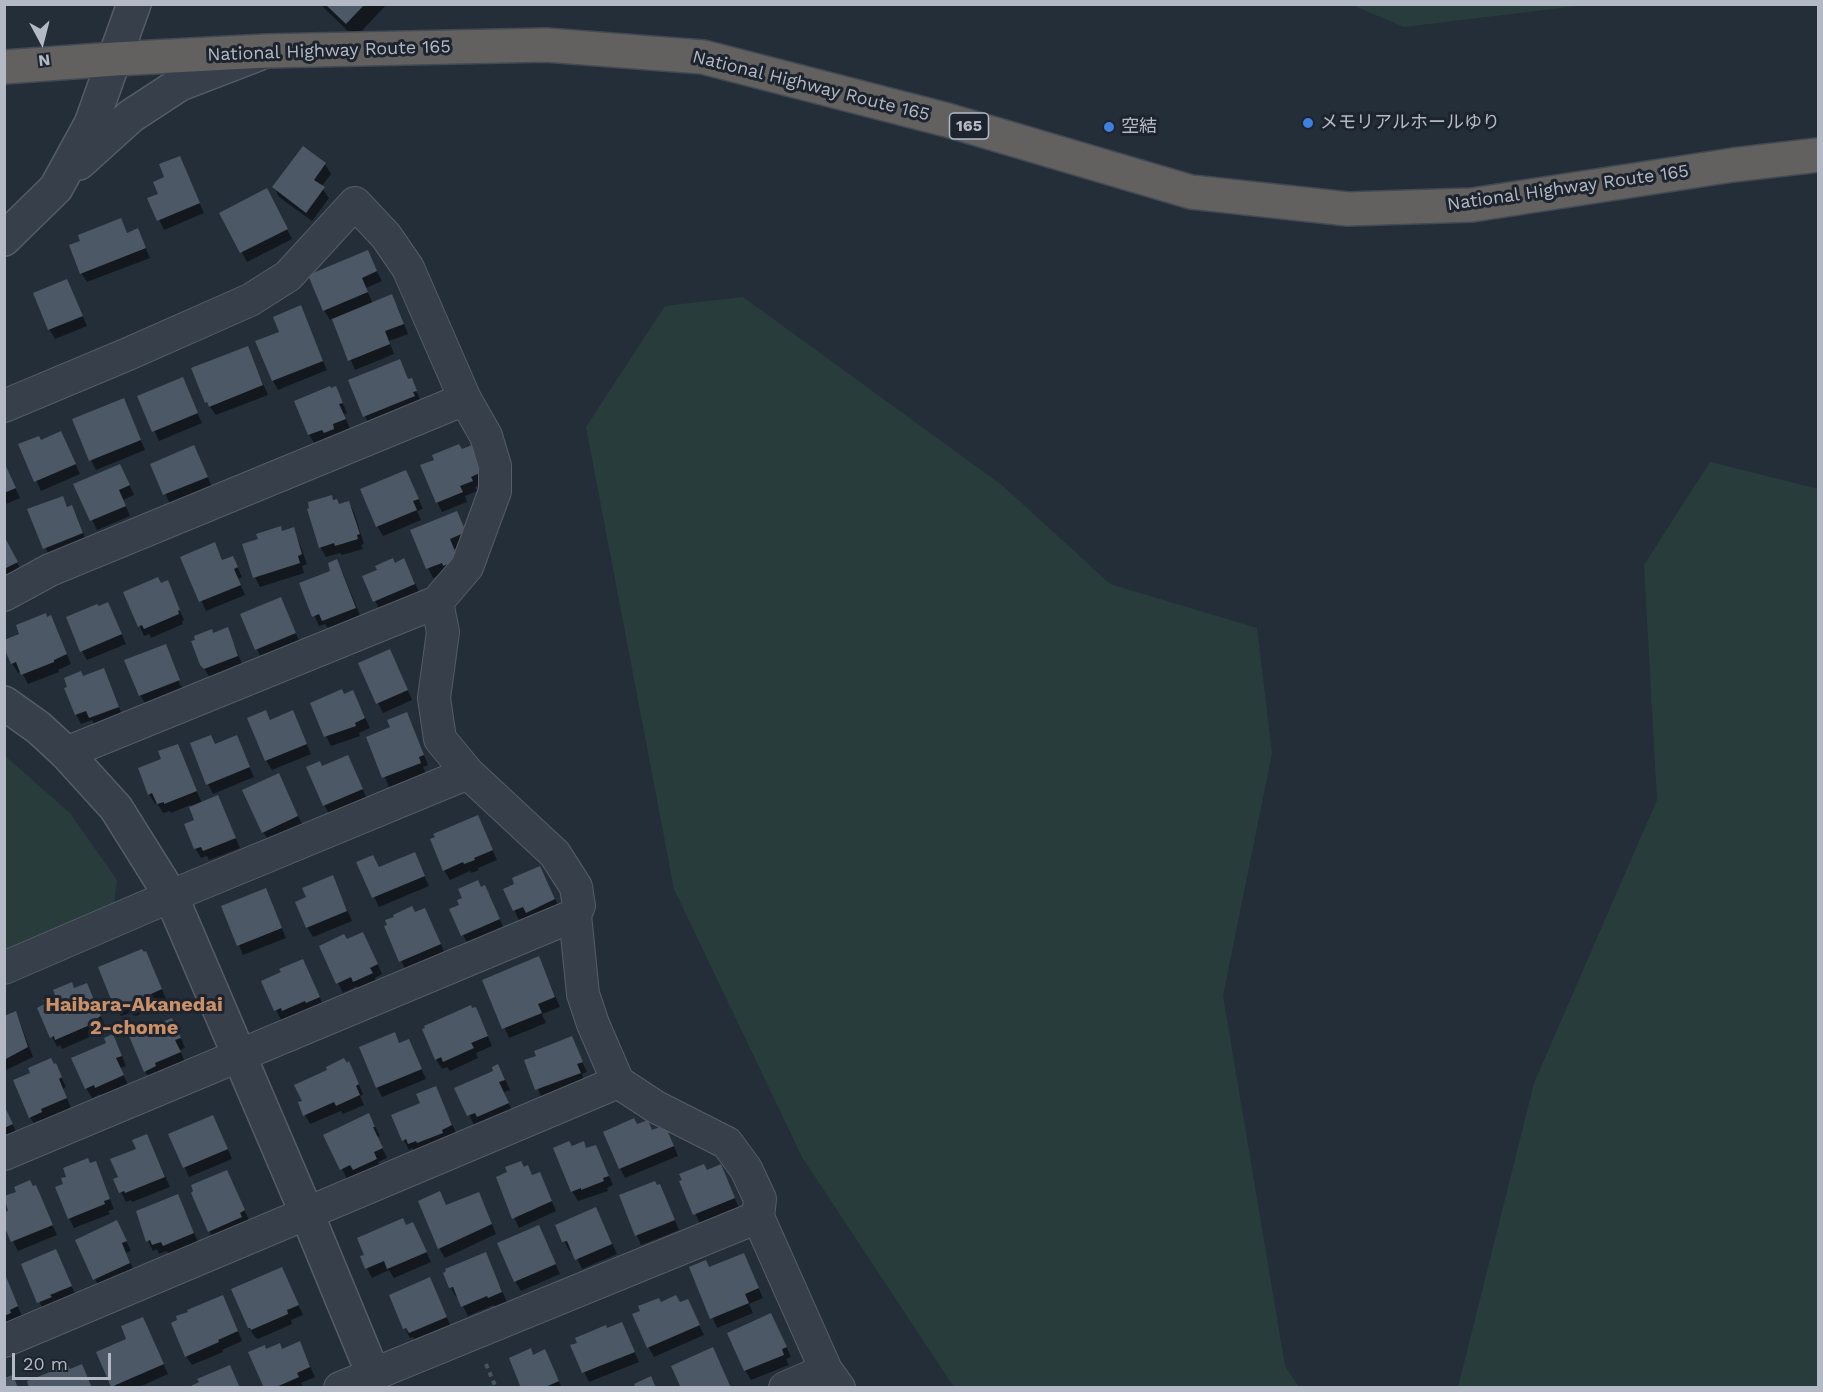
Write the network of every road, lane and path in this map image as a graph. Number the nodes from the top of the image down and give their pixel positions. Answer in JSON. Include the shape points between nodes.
{"nodes":[{"id":1,"x":134,"y":4,"type":"edge"},
{"id":2,"x":266,"y":51,"type":"junction"},
{"id":3,"x":115,"y":59,"type":"junction"},
{"id":4,"x":4,"y":67,"type":"edge"},
{"id":5,"x":1818,"y":155,"type":"edge"},
{"id":6,"x":60,"y":180,"type":"junction"},
{"id":7,"x":4,"y":239,"type":"edge"},
{"id":8,"x":465,"y":399,"type":"junction"},
{"id":9,"x":4,"y":406,"type":"edge"},
{"id":10,"x":4,"y":595,"type":"edge"},
{"id":11,"x":437,"y":602,"type":"junction"},
{"id":12,"x":4,"y":703,"type":"edge"},
{"id":13,"x":66,"y":753,"type":"junction"},
{"id":14,"x":468,"y":773,"type":"junction"},
{"id":15,"x":171,"y":896,"type":"junction"},
{"id":16,"x":575,"y":915,"type":"junction"},
{"id":17,"x":4,"y":968,"type":"edge"},
{"id":18,"x":239,"y":1054,"type":"junction"},
{"id":19,"x":618,"y":1082,"type":"junction"},
{"id":20,"x":4,"y":1154,"type":"edge"},
{"id":21,"x":307,"y":1214,"type":"junction"},
{"id":22,"x":758,"y":1217,"type":"junction"},
{"id":23,"x":4,"y":1341,"type":"edge"},
{"id":24,"x":373,"y":1374,"type":"junction"},
{"id":25,"x":832,"y":1379,"type":"edge"},
{"id":26,"x":340,"y":1388,"type":"edge"},
{"id":27,"x":785,"y":1388,"type":"edge"}],
"edges":[{"from":1,"to":3,"type":"street"},
{"from":2,"to":3,"type":"highway","name":"National Highway Route 165","number":"165"},
{"from":2,"to":5,"type":"highway","name":"National Highway Route 165","number":"165","via":[[546,45],[703,57],[947,120],[1191,192],[1348,209],[1472,205]]},
{"from":2,"to":6,"type":"street","via":[[180,84],[131,116]]},
{"from":3,"to":4,"type":"highway","name":"National Highway Route 165","number":"165"},
{"from":3,"to":6,"type":"street","via":[[91,124]]},
{"from":6,"to":7,"type":"street"},
{"from":8,"to":9,"type":"street","via":[[408,268],[386,236],[354,203],[288,276],[250,300]]},
{"from":8,"to":10,"type":"street","via":[[50,570]]},
{"from":8,"to":11,"type":"street","via":[[486,436],[495,466],[495,491],[467,567]]},
{"from":11,"to":13,"type":"street"},
{"from":11,"to":14,"type":"street","via":[[443,632],[434,698],[440,739]]},
{"from":12,"to":13,"type":"street"},
{"from":13,"to":15,"type":"street","via":[[116,807]]},
{"from":14,"to":15,"type":"street"},
{"from":14,"to":16,"type":"street","via":[[555,854],[576,886],[579,906]]},
{"from":15,"to":17,"type":"street"},
{"from":15,"to":18,"type":"street"},
{"from":16,"to":18,"type":"street"},
{"from":16,"to":19,"type":"street","via":[[583,994]]},
{"from":18,"to":20,"type":"street"},
{"from":18,"to":21,"type":"street"},
{"from":19,"to":21,"type":"street"},
{"from":19,"to":22,"type":"street","via":[[656,1107],[727,1143],[746,1169],[760,1200]]},
{"from":21,"to":23,"type":"street"},
{"from":21,"to":24,"type":"street"},
{"from":22,"to":24,"type":"street"},
{"from":22,"to":25,"type":"street"},
{"from":24,"to":26,"type":"street"},
{"from":25,"to":27,"type":"street"}]}
